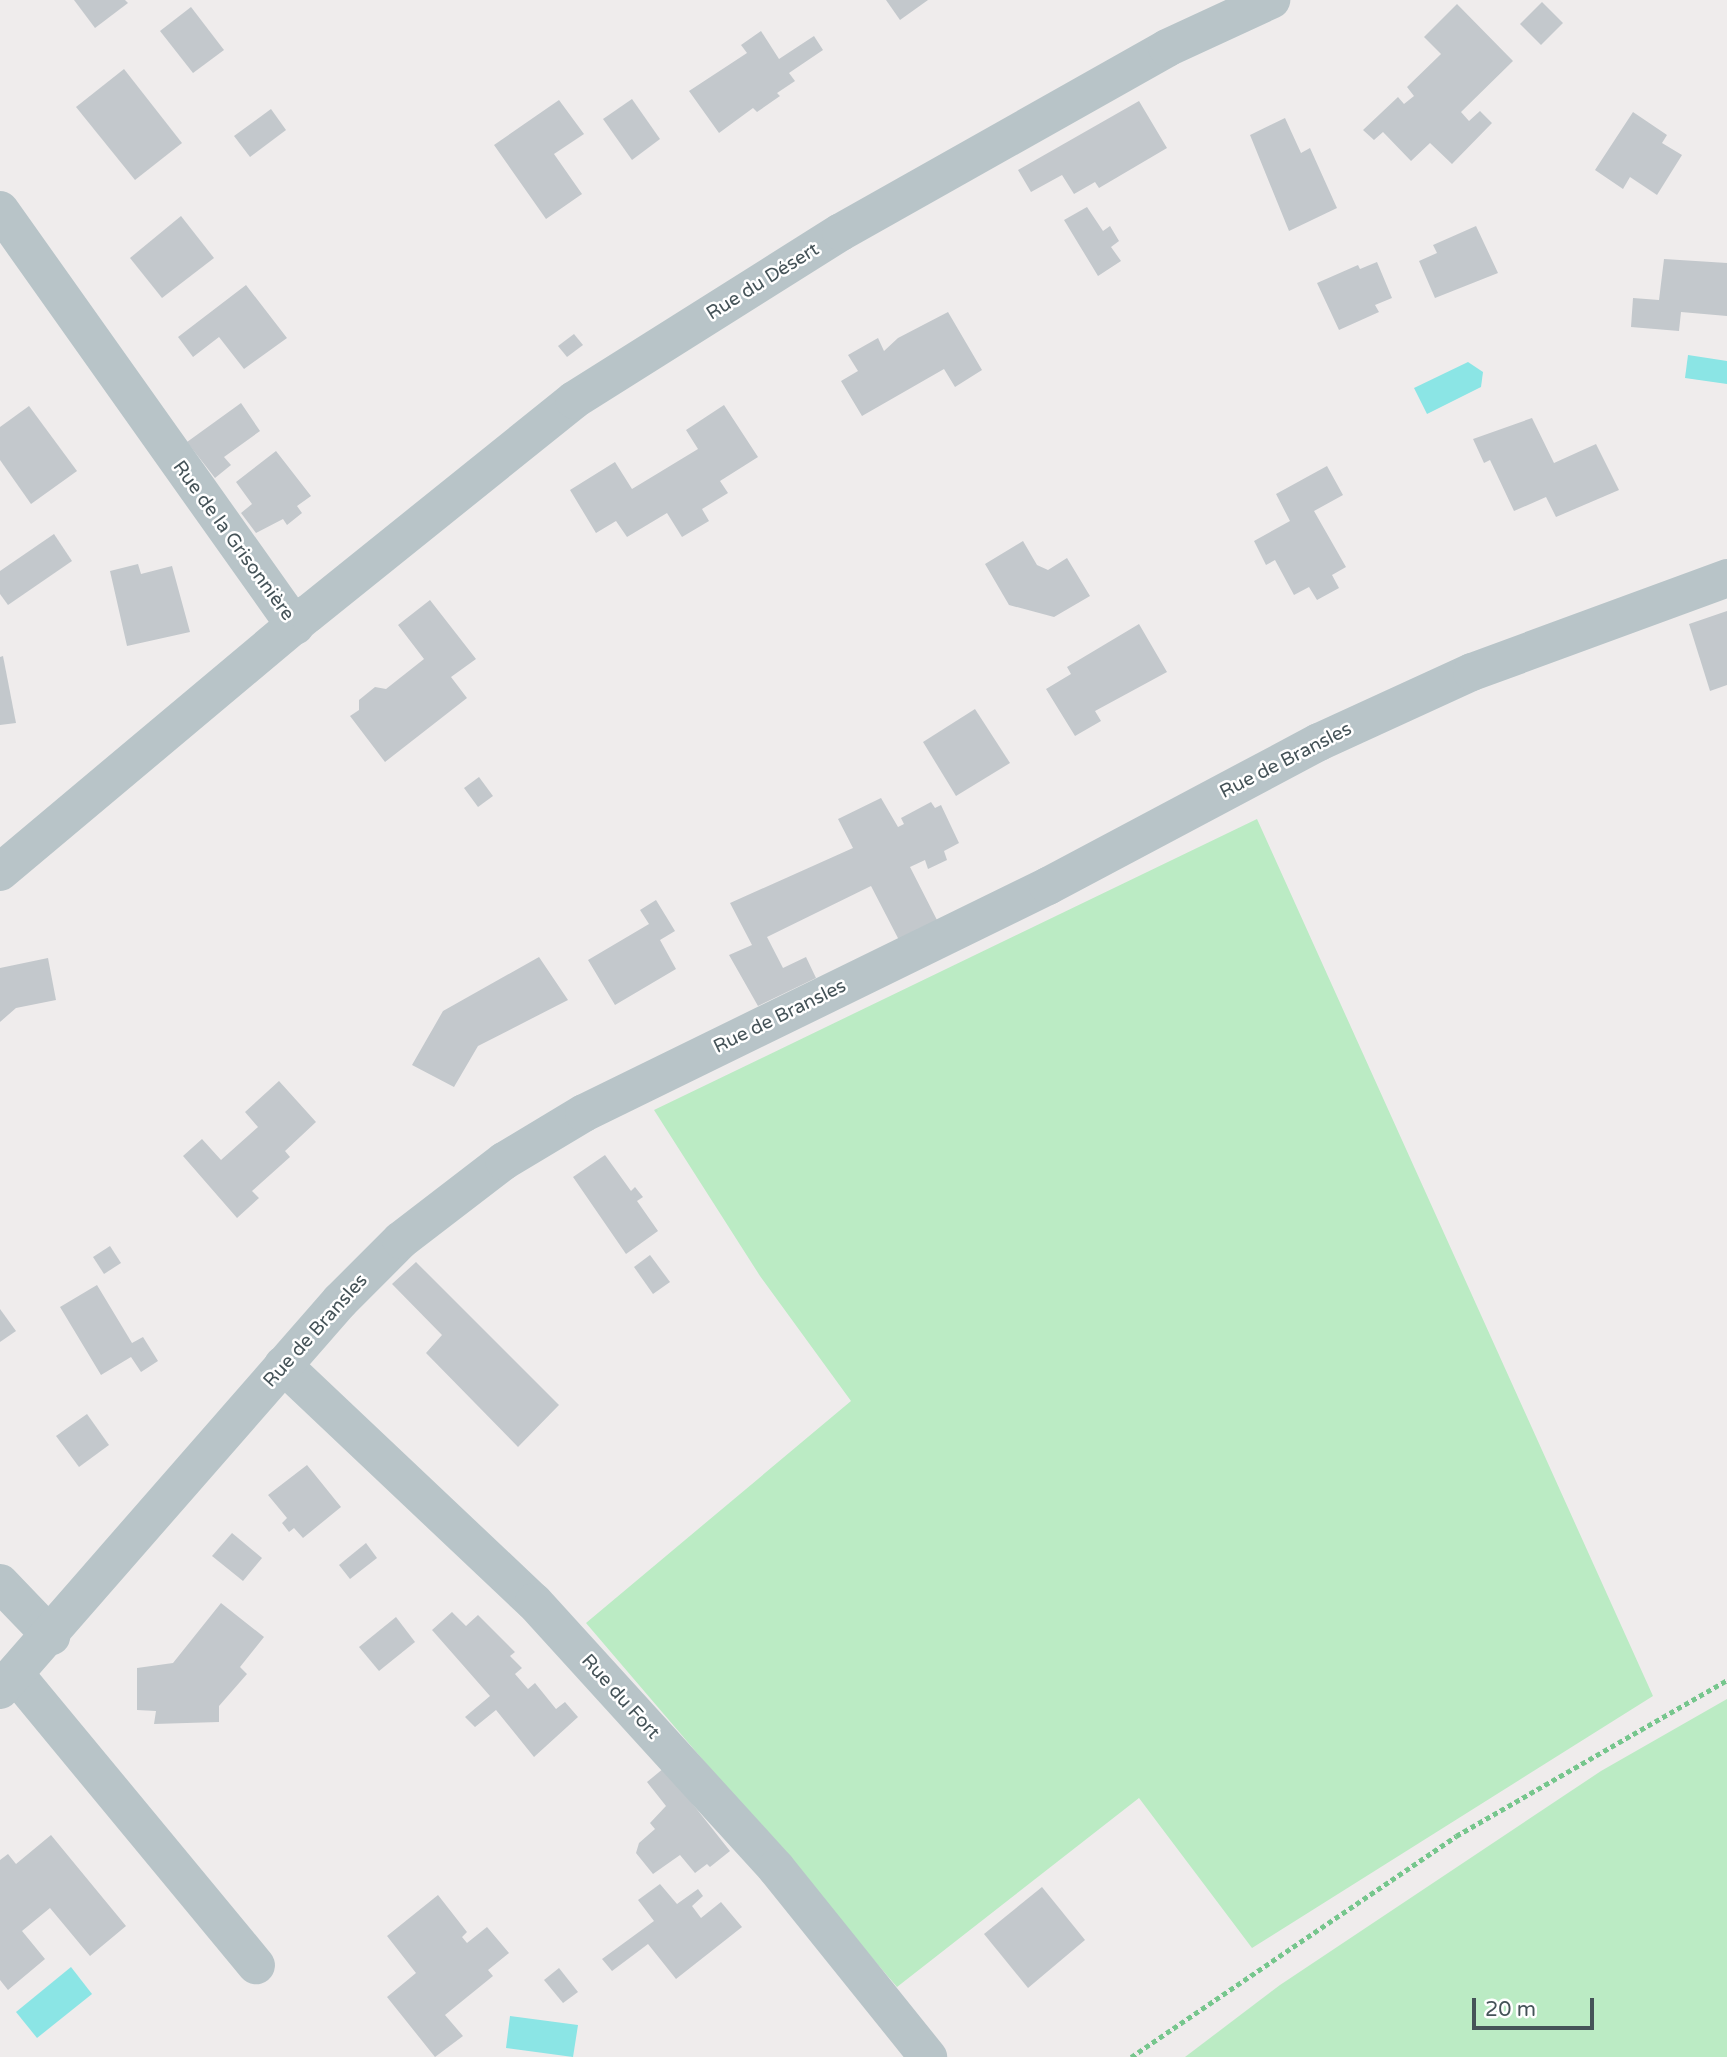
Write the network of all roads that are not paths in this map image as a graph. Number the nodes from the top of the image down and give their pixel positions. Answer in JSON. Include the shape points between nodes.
{"nodes":[{"id":1,"x":1271,"y":0,"type":"edge"},
{"id":2,"x":0,"y":210,"type":"edge"},
{"id":3,"x":1727,"y":578,"type":"edge"},
{"id":4,"x":295,"y":626,"type":"junction"},
{"id":5,"x":0,"y":872,"type":"edge"},
{"id":6,"x":283,"y":1365,"type":"junction"},
{"id":7,"x":0,"y":1583,"type":"edge"},
{"id":8,"x":51,"y":1636,"type":"junction"},
{"id":9,"x":7,"y":1682,"type":"edge"},
{"id":10,"x":256,"y":1965,"type":"dead end"},
{"id":11,"x":928,"y":2057,"type":"edge"}],
"edges":[{"from":1,"to":4,"type":"street","name":"Rue du Désert","via":[[1167,48],[841,232],[574,400]]},
{"from":2,"to":4,"type":"street","name":"Rue de la Grisonnière"},
{"from":3,"to":6,"type":"street","name":"Rue de Bransles","via":[[1472,672],[1319,742],[1048,886],[584,1113],[504,1161],[401,1240]]},
{"from":4,"to":5,"type":"street","name":"Rue de la Grisonnière"},
{"from":6,"to":8,"type":"street","name":"Rue de Bransles"},
{"from":6,"to":11,"type":"street","name":"Rue du Fort","via":[[534,1602],[776,1868]]},
{"from":7,"to":8,"type":"street"},
{"from":8,"to":9,"type":"street","name":"Rue de Bransles"},
{"from":9,"to":10,"type":"street"}]}
